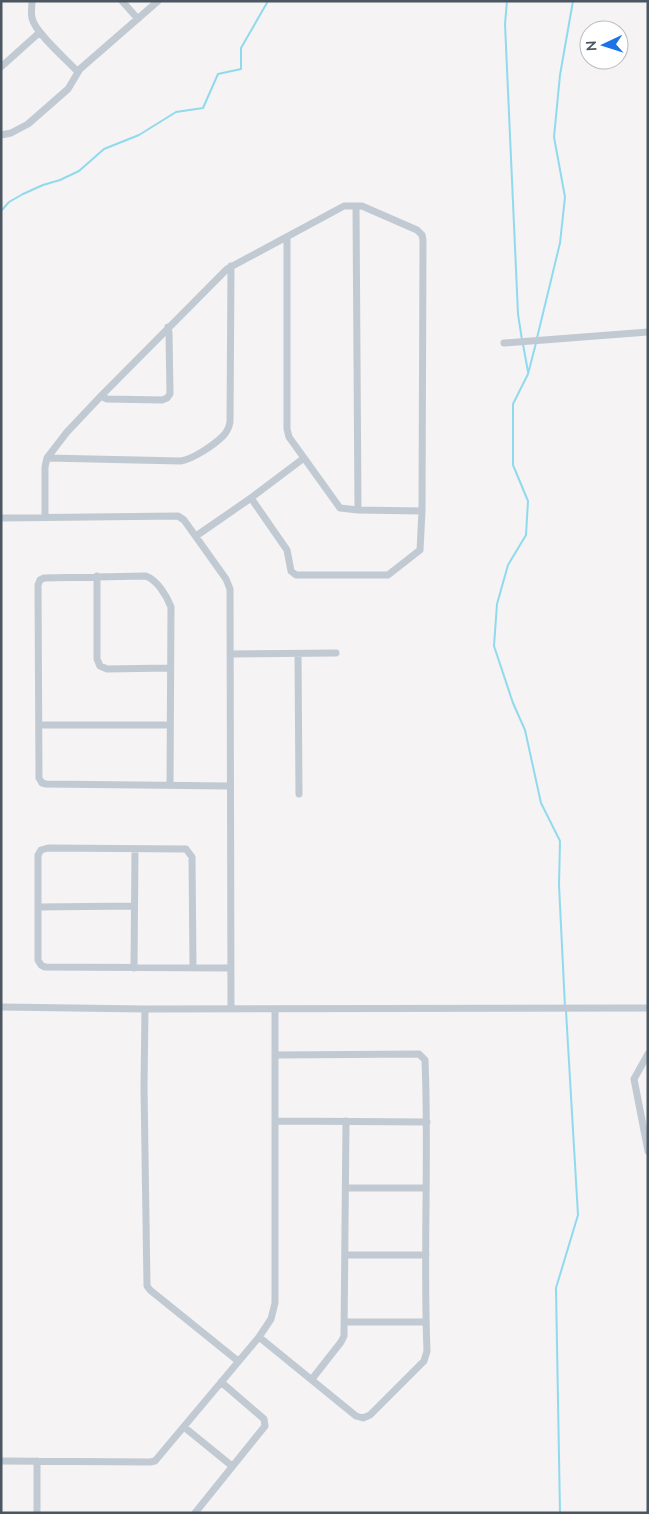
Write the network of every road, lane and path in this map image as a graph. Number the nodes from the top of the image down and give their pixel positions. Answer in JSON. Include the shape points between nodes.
{"nodes":[{"id":1,"x":32,"y":1,"type":"edge"},
{"id":2,"x":122,"y":1,"type":"edge"},
{"id":3,"x":158,"y":1,"type":"edge"},
{"id":4,"x":138,"y":19,"type":"junction"},
{"id":5,"x":40,"y":32,"type":"junction"},
{"id":6,"x":1,"y":67,"type":"edge"},
{"id":7,"x":78,"y":72,"type":"junction"},
{"id":8,"x":1,"y":136,"type":"edge"},
{"id":9,"x":356,"y":206,"type":"junction"},
{"id":10,"x":287,"y":237,"type":"junction"},
{"id":11,"x":231,"y":266,"type":"junction"},
{"id":12,"x":168,"y":327,"type":"junction"},
{"id":13,"x":648,"y":332,"type":"edge"},
{"id":14,"x":504,"y":343,"type":"dead end"},
{"id":15,"x":101,"y":396,"type":"junction"},
{"id":16,"x":47,"y":458,"type":"junction"},
{"id":17,"x":304,"y":458,"type":"junction"},
{"id":18,"x":251,"y":498,"type":"junction"},
{"id":19,"x":358,"y":510,"type":"junction"},
{"id":20,"x":422,"y":511,"type":"junction"},
{"id":21,"x":45,"y":516,"type":"junction"},
{"id":22,"x":1,"y":518,"type":"edge"},
{"id":23,"x":196,"y":536,"type":"junction"},
{"id":24,"x":97,"y":576,"type":"junction"},
{"id":25,"x":336,"y":653,"type":"dead end"},
{"id":26,"x":230,"y":654,"type":"junction"},
{"id":27,"x":298,"y":654,"type":"junction"},
{"id":28,"x":169,"y":668,"type":"junction"},
{"id":29,"x":39,"y":725,"type":"junction"},
{"id":30,"x":169,"y":725,"type":"junction"},
{"id":31,"x":170,"y":785,"type":"junction"},
{"id":32,"x":230,"y":786,"type":"junction"},
{"id":33,"x":299,"y":794,"type":"dead end"},
{"id":34,"x":134,"y":849,"type":"junction"},
{"id":35,"x":134,"y":906,"type":"junction"},
{"id":36,"x":38,"y":907,"type":"junction"},
{"id":37,"x":134,"y":968,"type":"junction"},
{"id":38,"x":192,"y":968,"type":"junction"},
{"id":39,"x":230,"y":968,"type":"junction"},
{"id":40,"x":1,"y":1008,"type":"edge"},
{"id":41,"x":231,"y":1008,"type":"junction"},
{"id":42,"x":648,"y":1008,"type":"edge"},
{"id":43,"x":145,"y":1009,"type":"junction"},
{"id":44,"x":275,"y":1009,"type":"junction"},
{"id":45,"x":648,"y":1054,"type":"edge"},
{"id":46,"x":276,"y":1055,"type":"junction"},
{"id":47,"x":644,"y":1110,"type":"edge"},
{"id":48,"x":276,"y":1120,"type":"junction"},
{"id":49,"x":346,"y":1121,"type":"junction"},
{"id":50,"x":427,"y":1122,"type":"junction"},
{"id":51,"x":648,"y":1151,"type":"edge"},
{"id":52,"x":346,"y":1188,"type":"junction"},
{"id":53,"x":426,"y":1188,"type":"junction"},
{"id":54,"x":345,"y":1255,"type":"junction"},
{"id":55,"x":426,"y":1255,"type":"junction"},
{"id":56,"x":345,"y":1322,"type":"junction"},
{"id":57,"x":426,"y":1322,"type":"junction"},
{"id":58,"x":259,"y":1337,"type":"junction"},
{"id":59,"x":238,"y":1361,"type":"junction"},
{"id":60,"x":312,"y":1379,"type":"junction"},
{"id":61,"x":221,"y":1382,"type":"junction"},
{"id":62,"x":184,"y":1427,"type":"junction"},
{"id":63,"x":1,"y":1461,"type":"edge"},
{"id":64,"x":37,"y":1461,"type":"junction"},
{"id":65,"x":232,"y":1466,"type":"junction"},
{"id":66,"x":36,"y":1513,"type":"edge"},
{"id":67,"x":194,"y":1513,"type":"edge"}],
"edges":[{"from":1,"to":5,"type":"street","via":[[33,23]]},
{"from":2,"to":4,"type":"street"},
{"from":3,"to":4,"type":"street"},
{"from":4,"to":7,"type":"street"},
{"from":5,"to":6,"type":"street"},
{"from":5,"to":7,"type":"street"},
{"from":7,"to":8,"type":"street","via":[[68,89],[28,124]]},
{"from":9,"to":10,"type":"street","via":[[344,206]]},
{"from":9,"to":19,"type":"street"},
{"from":9,"to":20,"type":"street","via":[[368,208],[417,230],[423,238]]},
{"from":10,"to":11,"type":"street"},
{"from":10,"to":17,"type":"street","via":[[287,429]]},
{"from":11,"to":12,"type":"street"},
{"from":11,"to":16,"type":"street","via":[[230,422],[223,437],[189,460],[181,461]]},
{"from":12,"to":15,"type":"street"},
{"from":12,"to":15,"type":"street","via":[[170,394],[167,398],[107,399]]},
{"from":13,"to":14,"type":"street"},
{"from":15,"to":16,"type":"street"},
{"from":16,"to":21,"type":"street"},
{"from":17,"to":18,"type":"street"},
{"from":17,"to":19,"type":"street","via":[[340,508]]},
{"from":18,"to":20,"type":"street","via":[[287,550],[291,571],[296,575],[383,576],[393,572],[420,550]]},
{"from":18,"to":23,"type":"street"},
{"from":19,"to":20,"type":"street"},
{"from":21,"to":22,"type":"street"},
{"from":21,"to":23,"type":"street","via":[[178,516]]},
{"from":23,"to":26,"type":"street","via":[[229,584]]},
{"from":24,"to":28,"type":"street","via":[[152,578],[171,608]]},
{"from":24,"to":28,"type":"street","via":[[97,660],[100,666],[107,669]]},
{"from":24,"to":29,"type":"street","via":[[50,576],[40,580],[38,585]]},
{"from":25,"to":27,"type":"street"},
{"from":26,"to":27,"type":"street"},
{"from":26,"to":32,"type":"street"},
{"from":27,"to":33,"type":"street"},
{"from":28,"to":30,"type":"street"},
{"from":29,"to":30,"type":"street"},
{"from":29,"to":31,"type":"street","via":[[39,778],[42,783]]},
{"from":30,"to":31,"type":"street"},
{"from":31,"to":32,"type":"street"},
{"from":32,"to":39,"type":"street"},
{"from":34,"to":35,"type":"street"},
{"from":34,"to":36,"type":"street","via":[[42,850],[38,854]]},
{"from":34,"to":38,"type":"street","via":[[186,849],[192,856]]},
{"from":35,"to":36,"type":"street"},
{"from":35,"to":37,"type":"street"},
{"from":36,"to":37,"type":"street","via":[[38,960],[41,965]]},
{"from":37,"to":38,"type":"street"},
{"from":38,"to":39,"type":"street"},
{"from":39,"to":41,"type":"street"},
{"from":40,"to":43,"type":"street"},
{"from":41,"to":43,"type":"street"},
{"from":41,"to":44,"type":"street"},
{"from":42,"to":44,"type":"street"},
{"from":43,"to":59,"type":"street","via":[[146,1286]]},
{"from":44,"to":46,"type":"street"},
{"from":45,"to":47,"type":"street","via":[[634,1079]]},
{"from":46,"to":48,"type":"street"},
{"from":46,"to":50,"type":"street","via":[[419,1054],[425,1060]]},
{"from":47,"to":51,"type":"street"},
{"from":48,"to":49,"type":"street"},
{"from":48,"to":58,"type":"street","via":[[275,1303],[271,1320]]},
{"from":49,"to":50,"type":"street"},
{"from":49,"to":52,"type":"street"},
{"from":50,"to":53,"type":"street"},
{"from":52,"to":53,"type":"street"},
{"from":52,"to":54,"type":"street"},
{"from":53,"to":55,"type":"street"},
{"from":54,"to":55,"type":"street"},
{"from":54,"to":56,"type":"street"},
{"from":55,"to":57,"type":"street"},
{"from":56,"to":57,"type":"street"},
{"from":56,"to":60,"type":"street","via":[[341,1342]]},
{"from":57,"to":60,"type":"street","via":[[426,1357],[367,1417],[356,1416]]},
{"from":58,"to":59,"type":"street"},
{"from":58,"to":60,"type":"street"},
{"from":59,"to":61,"type":"street"},
{"from":61,"to":62,"type":"street"},
{"from":61,"to":65,"type":"street","via":[[266,1422]]},
{"from":62,"to":64,"type":"street","via":[[155,1461]]},
{"from":62,"to":65,"type":"street"},
{"from":63,"to":64,"type":"street"},
{"from":64,"to":66,"type":"street"},
{"from":65,"to":67,"type":"street"}]}
